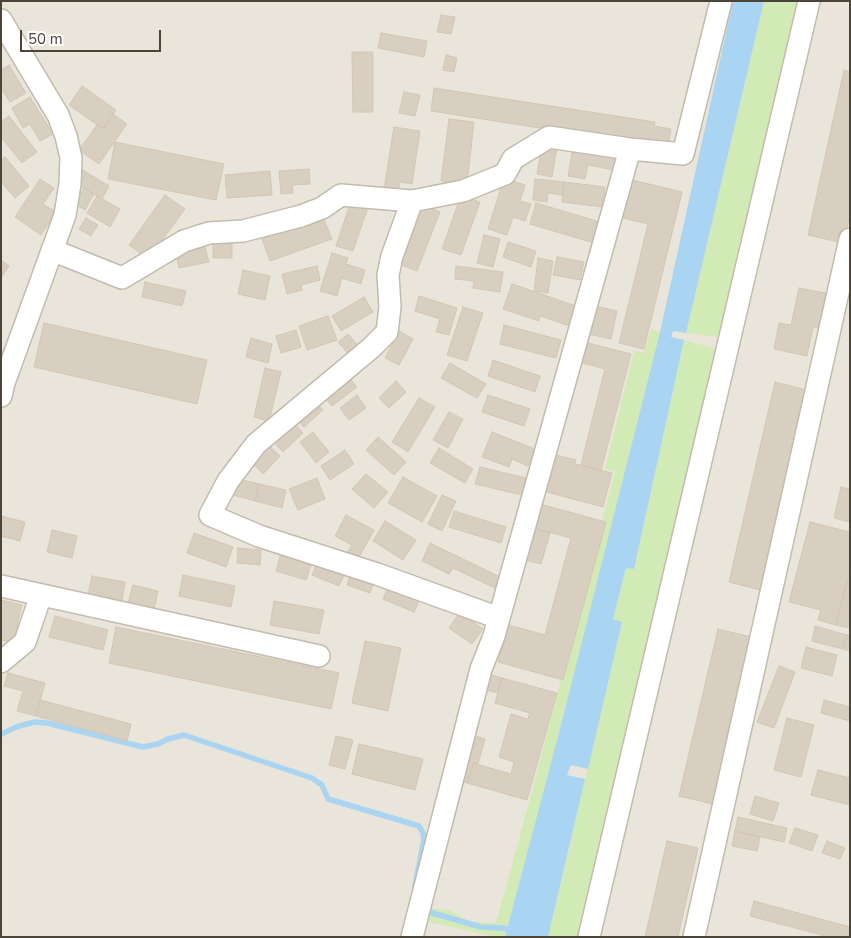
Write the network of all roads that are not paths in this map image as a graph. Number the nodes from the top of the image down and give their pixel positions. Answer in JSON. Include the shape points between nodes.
{"nodes":[{"id":1,"x":720,"y":1,"type":"edge"},
{"id":2,"x":809,"y":1,"type":"edge"},
{"id":3,"x":1,"y":20,"type":"edge"},
{"id":4,"x":630,"y":149,"type":"junction"},
{"id":5,"x":412,"y":201,"type":"junction"},
{"id":6,"x":850,"y":239,"type":"edge"},
{"id":7,"x":52,"y":250,"type":"junction"},
{"id":8,"x":1,"y":396,"type":"edge"},
{"id":9,"x":1,"y":586,"type":"edge"},
{"id":10,"x":41,"y":595,"type":"junction"},
{"id":11,"x":499,"y":618,"type":"junction"},
{"id":12,"x":320,"y":656,"type":"dead end"},
{"id":13,"x":1,"y":662,"type":"edge"},
{"id":14,"x":412,"y":937,"type":"edge"},
{"id":15,"x":589,"y":937,"type":"edge"},
{"id":16,"x":694,"y":937,"type":"edge"}],
"edges":[{"from":1,"to":4,"type":"street","via":[[683,154]]},
{"from":2,"to":15,"type":"street"},
{"from":3,"to":7,"type":"street","via":[[58,115],[72,158],[65,215]]},
{"from":4,"to":5,"type":"street","via":[[549,137],[513,159],[505,174],[463,191]]},
{"from":4,"to":11,"type":"street"},
{"from":5,"to":7,"type":"street","via":[[341,195],[302,216],[243,231],[209,232],[184,241],[122,278]]},
{"from":5,"to":11,"type":"street","via":[[388,275],[390,307],[387,332],[256,444],[228,481],[210,515],[259,536]]},
{"from":6,"to":16,"type":"street"},
{"from":7,"to":8,"type":"street"},
{"from":9,"to":10,"type":"street"},
{"from":10,"to":12,"type":"street"},
{"from":10,"to":13,"type":"street","via":[[25,642]]},
{"from":11,"to":14,"type":"street","via":[[481,669]]}]}
